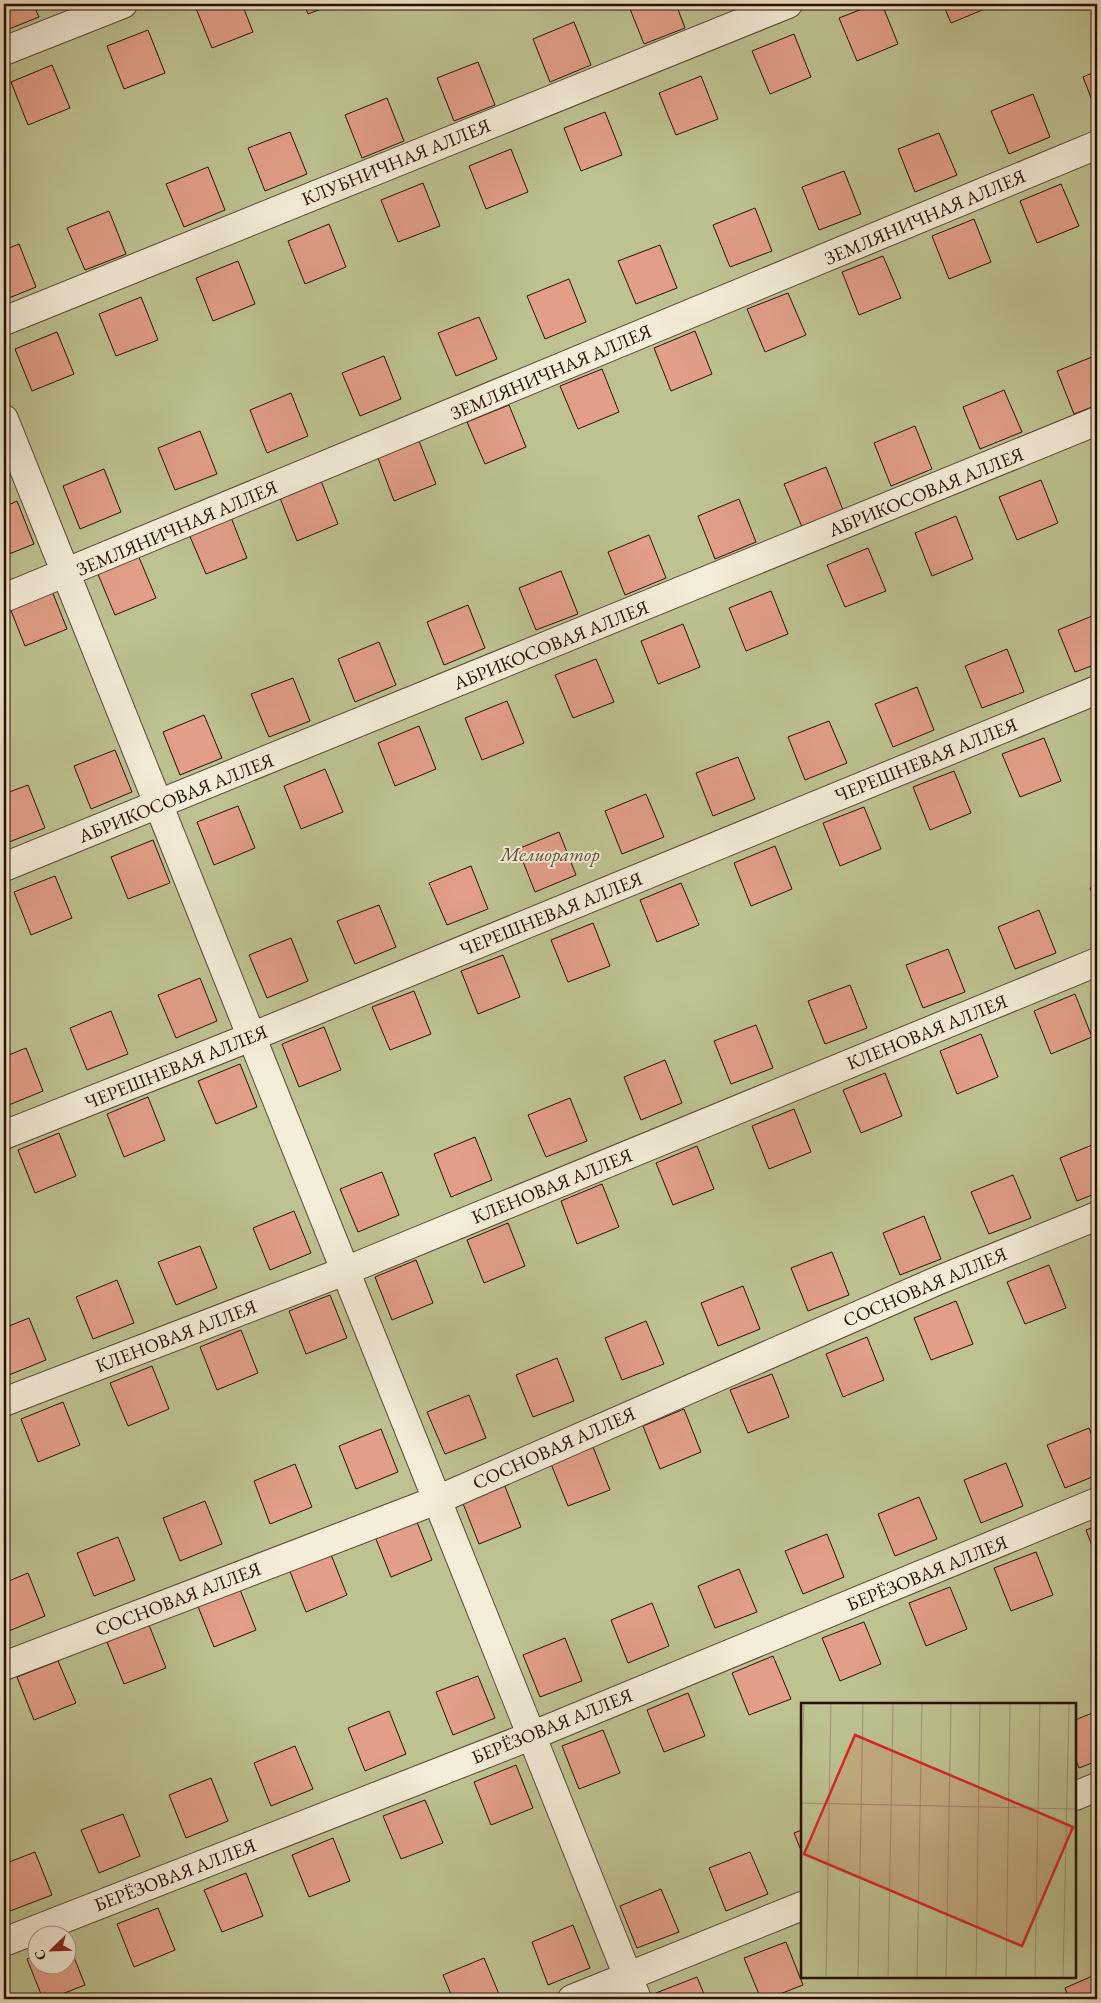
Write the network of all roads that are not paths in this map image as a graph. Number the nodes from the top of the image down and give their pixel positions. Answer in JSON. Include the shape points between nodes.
{"nodes":[{"id":1,"x":123,"y":4,"type":"edge"},
{"id":2,"x":788,"y":4,"type":"edge"},
{"id":3,"x":4,"y":51,"type":"edge"},
{"id":4,"x":1097,"y":145,"type":"edge"},
{"id":5,"x":4,"y":321,"type":"edge"},
{"id":6,"x":4,"y":419,"type":"edge"},
{"id":7,"x":1097,"y":422,"type":"edge"},
{"id":8,"x":66,"y":574,"type":"junction"},
{"id":9,"x":4,"y":598,"type":"edge"},
{"id":10,"x":1097,"y":690,"type":"edge"},
{"id":11,"x":158,"y":805,"type":"junction"},
{"id":12,"x":4,"y":868,"type":"edge"},
{"id":13,"x":1097,"y":962,"type":"edge"},
{"id":14,"x":251,"y":1037,"type":"junction"},
{"id":15,"x":4,"y":1136,"type":"edge"},
{"id":16,"x":1097,"y":1216,"type":"edge"},
{"id":17,"x":345,"y":1271,"type":"junction"},
{"id":18,"x":4,"y":1402,"type":"edge"},
{"id":19,"x":437,"y":1500,"type":"junction"},
{"id":20,"x":1097,"y":1502,"type":"edge"},
{"id":21,"x":4,"y":1666,"type":"edge"},
{"id":22,"x":531,"y":1736,"type":"junction"},
{"id":23,"x":1097,"y":1787,"type":"edge"},
{"id":24,"x":1076,"y":1796,"type":"edge"},
{"id":25,"x":801,"y":1906,"type":"edge"},
{"id":26,"x":4,"y":1942,"type":"edge"},
{"id":27,"x":632,"y":1988,"type":"edge"},
{"id":28,"x":572,"y":1999,"type":"edge"}],
"edges":[{"from":1,"to":3,"type":"street"},
{"from":2,"to":5,"type":"street","name":"КЛУБНИЧНАЯ АЛЛЕЯ"},
{"from":4,"to":8,"type":"street","name":"ЗЕМЛЯНИЧНАЯ АЛЛЕЯ"},
{"from":6,"to":8,"type":"street"},
{"from":7,"to":11,"type":"street","name":"АБРИКОСОВАЯ АЛЛЕЯ"},
{"from":8,"to":9,"type":"street","name":"ЗЕМЛЯНИЧНАЯ АЛЛЕЯ"},
{"from":8,"to":11,"type":"street"},
{"from":10,"to":14,"type":"street","name":"ЧЕРЕШНЕВАЯ АЛЛЕЯ"},
{"from":11,"to":12,"type":"street","name":"АБРИКОСОВАЯ АЛЛЕЯ"},
{"from":11,"to":14,"type":"street"},
{"from":13,"to":17,"type":"street","name":"КЛЕНОВАЯ АЛЛЕЯ"},
{"from":14,"to":15,"type":"street","name":"ЧЕРЕШНЕВАЯ АЛЛЕЯ"},
{"from":14,"to":17,"type":"street"},
{"from":16,"to":19,"type":"street","name":"СОСНОВАЯ АЛЛЕЯ","via":[[939,1280]]},
{"from":17,"to":18,"type":"street","name":"КЛЕНОВАЯ АЛЛЕЯ"},
{"from":17,"to":19,"type":"street"},
{"from":19,"to":21,"type":"street","name":"СОСНОВАЯ АЛЛЕЯ"},
{"from":19,"to":22,"type":"street"},
{"from":20,"to":22,"type":"street","name":"БЕРЁЗОВАЯ АЛЛЕЯ"},
{"from":22,"to":26,"type":"street","name":"БЕРЁЗОВАЯ АЛЛЕЯ"},
{"from":22,"to":27,"type":"street"},
{"from":23,"to":24,"type":"street"},
{"from":25,"to":27,"type":"street"},
{"from":27,"to":28,"type":"street"}]}
